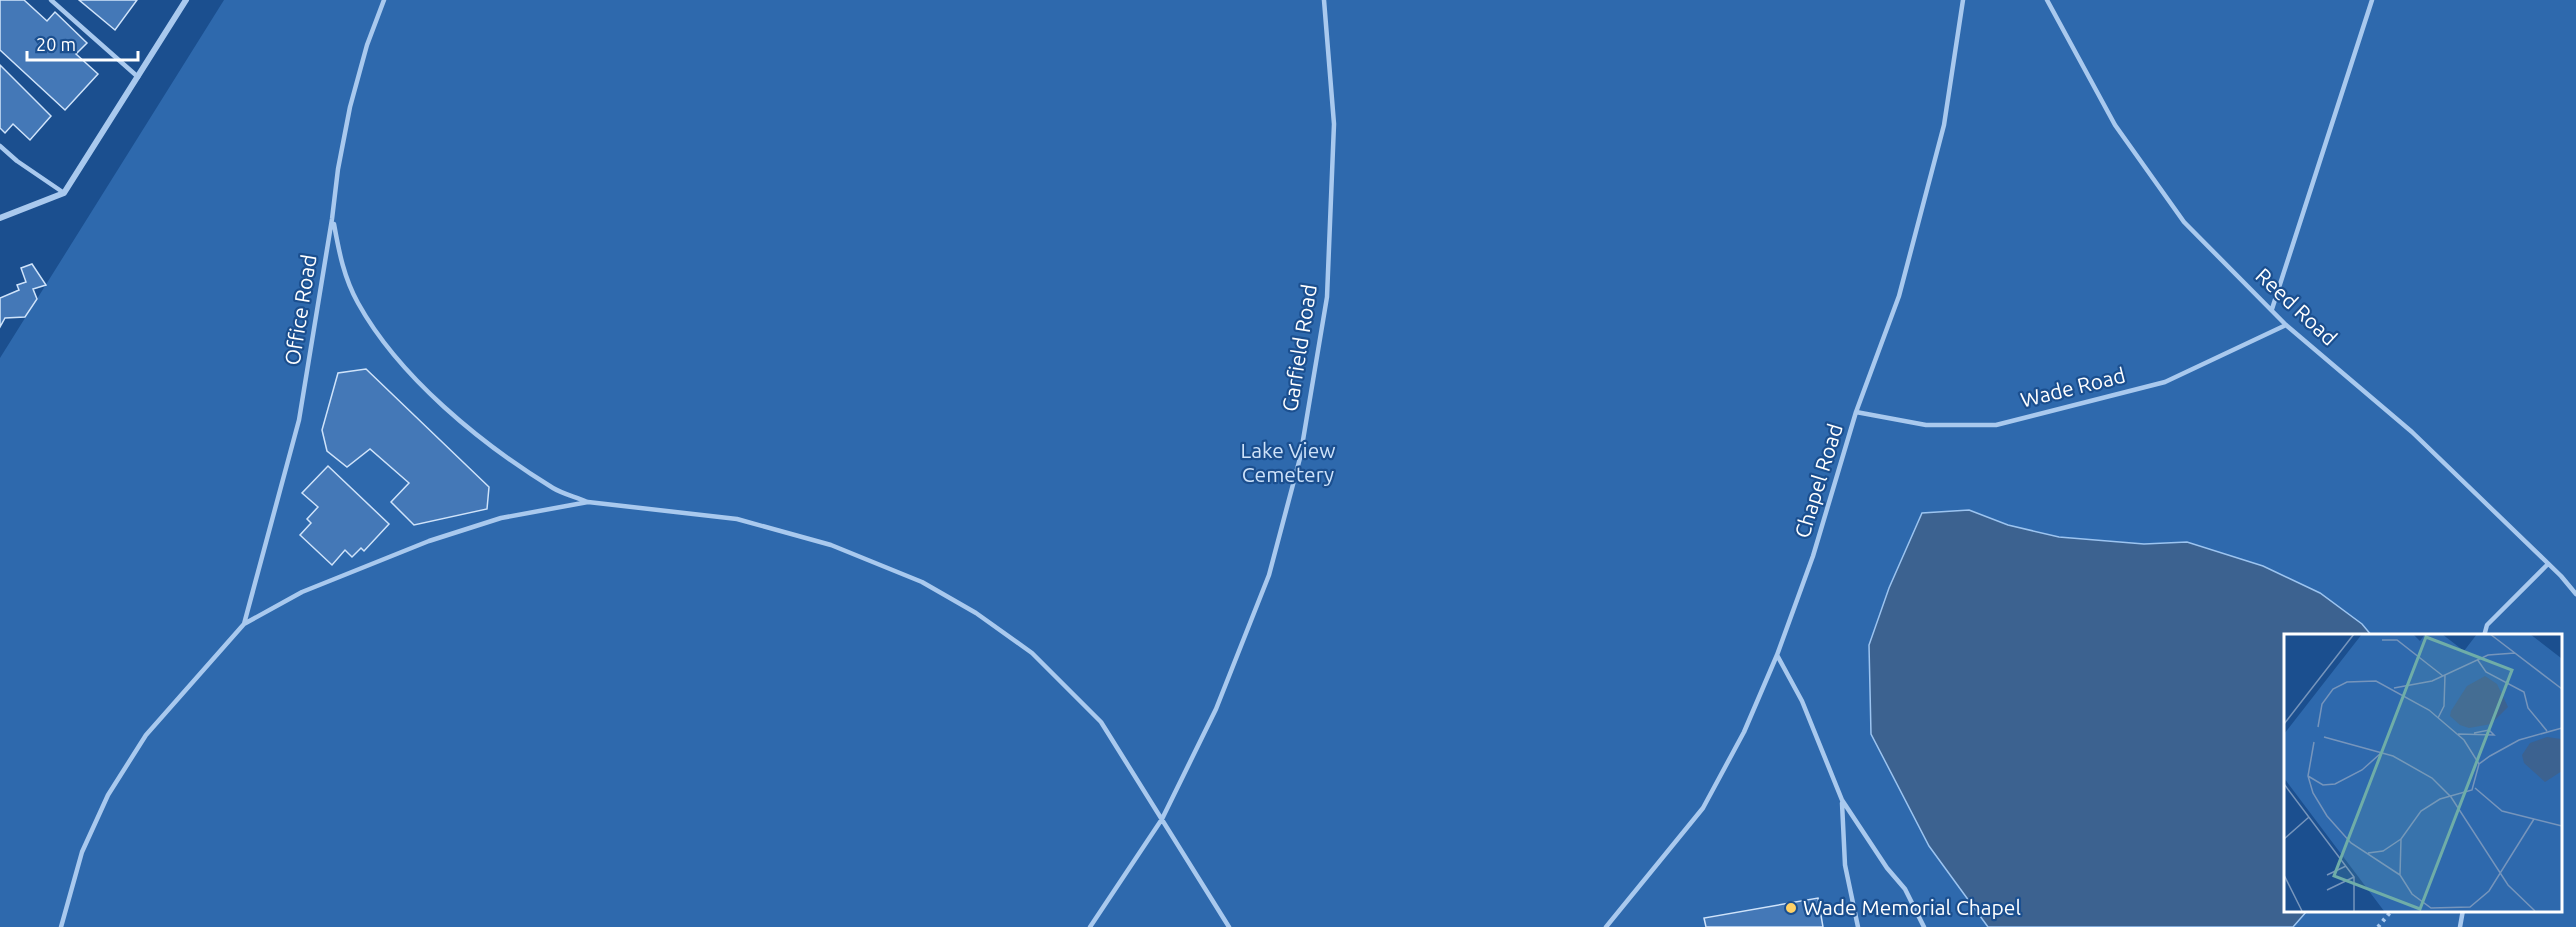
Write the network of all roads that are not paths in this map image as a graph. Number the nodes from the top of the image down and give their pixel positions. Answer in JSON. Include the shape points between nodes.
{"nodes":[{"id":1,"x":51,"y":0,"type":"edge"},
{"id":2,"x":186,"y":0,"type":"edge"},
{"id":3,"x":384,"y":0,"type":"edge"},
{"id":4,"x":1324,"y":0,"type":"edge"},
{"id":5,"x":1962,"y":0,"type":"edge"},
{"id":6,"x":2047,"y":0,"type":"edge"},
{"id":7,"x":2372,"y":0,"type":"edge"},
{"id":8,"x":138,"y":77,"type":"junction"},
{"id":9,"x":0,"y":146,"type":"edge"},
{"id":10,"x":64,"y":193,"type":"junction"},
{"id":11,"x":0,"y":218,"type":"edge"},
{"id":12,"x":332,"y":219,"type":"junction"},
{"id":13,"x":2272,"y":309,"type":"junction"},
{"id":14,"x":2286,"y":325,"type":"junction"},
{"id":15,"x":1857,"y":412,"type":"junction"},
{"id":16,"x":588,"y":502,"type":"junction"},
{"id":17,"x":2548,"y":564,"type":"junction"},
{"id":18,"x":2576,"y":594,"type":"edge"},
{"id":19,"x":244,"y":624,"type":"junction"},
{"id":20,"x":2485,"y":634,"type":"edge"},
{"id":21,"x":1777,"y":655,"type":"junction"},
{"id":22,"x":1842,"y":800,"type":"junction"},
{"id":23,"x":1162,"y":819,"type":"junction"},
{"id":24,"x":2463,"y":912,"type":"edge"},
{"id":25,"x":61,"y":927,"type":"edge"},
{"id":26,"x":1090,"y":927,"type":"edge"},
{"id":27,"x":1229,"y":927,"type":"edge"},
{"id":28,"x":1606,"y":927,"type":"edge"},
{"id":29,"x":1858,"y":927,"type":"edge"},
{"id":30,"x":1924,"y":927,"type":"edge"},
{"id":31,"x":2460,"y":927,"type":"edge"}],
"edges":[{"from":1,"to":8,"type":"lane"},
{"from":2,"to":8,"type":"street"},
{"from":3,"to":12,"type":"lane","name":"Office Road","via":[[350,107]]},
{"from":4,"to":23,"type":"lane","name":"Garfield Road","via":[[1334,124],[1327,297],[1300,458],[1269,575],[1216,708]]},
{"from":5,"to":15,"type":"lane","name":"Chapel Road","via":[[1944,125],[1899,296]]},
{"from":6,"to":13,"type":"lane","name":"Reed Road","via":[[2115,125],[2184,222]]},
{"from":7,"to":13,"type":"lane"},
{"from":8,"to":10,"type":"street"},
{"from":9,"to":10,"type":"lane"},
{"from":10,"to":11,"type":"street"},
{"from":12,"to":16,"type":"lane","via":[[343,270],[358,303],[402,362],[448,410],[494,446],[555,489]]},
{"from":12,"to":19,"type":"lane","name":"Office Road","via":[[299,420]]},
{"from":13,"to":14,"type":"lane","name":"Reed Road"},
{"from":14,"to":15,"type":"lane","name":"Wade Road","via":[[2164,382],[1996,425],[1926,424]]},
{"from":14,"to":17,"type":"lane","name":"Reed Road","via":[[2412,432]]},
{"from":15,"to":21,"type":"lane","name":"Chapel Road","via":[[1813,556]]},
{"from":16,"to":19,"type":"lane","via":[[501,518],[429,541],[302,592]]},
{"from":16,"to":23,"type":"lane","via":[[737,519],[831,545],[922,582],[976,613],[1032,653],[1101,722]]},
{"from":17,"to":18,"type":"lane","name":"Reed Road"},
{"from":17,"to":20,"type":"lane","via":[[2487,625]]},
{"from":19,"to":25,"type":"lane","via":[[146,735],[108,795],[82,852]]},
{"from":21,"to":22,"type":"lane","via":[[1802,701]]},
{"from":21,"to":28,"type":"lane","name":"Chapel Road","via":[[1744,732],[1703,808]]},
{"from":22,"to":29,"type":"lane","via":[[1845,865]]},
{"from":22,"to":30,"type":"lane","via":[[1905,889]]},
{"from":23,"to":26,"type":"lane","name":"Garfield Road"},
{"from":23,"to":27,"type":"lane"},
{"from":24,"to":31,"type":"lane"}]}
